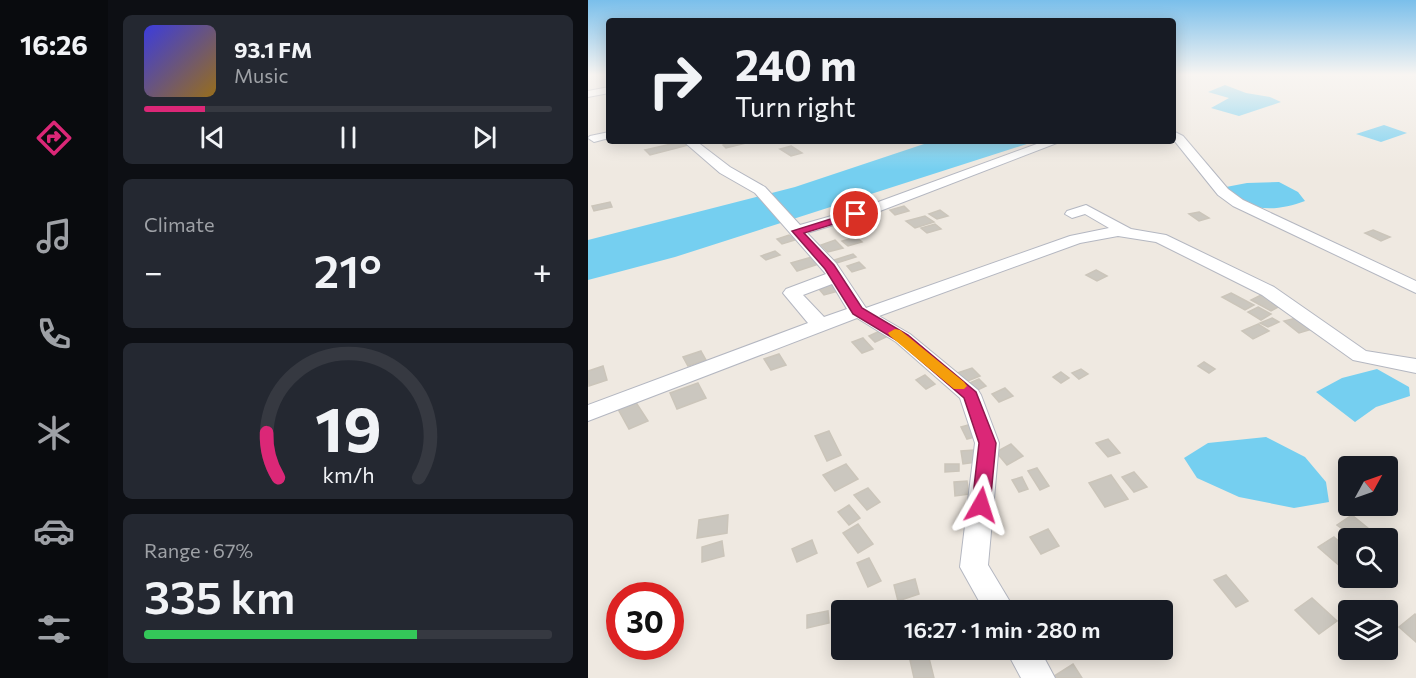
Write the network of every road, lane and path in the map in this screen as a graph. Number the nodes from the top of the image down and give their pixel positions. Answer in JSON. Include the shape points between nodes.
{"nodes":[{"id":1,"x":606,"y":136,"type":"edge"},
{"id":2,"x":1176,"y":136,"type":"edge"},
{"id":3,"x":594,"y":138,"type":"dead end"},
{"id":4,"x":693,"y":144,"type":"edge"},
{"id":5,"x":1048,"y":144,"type":"edge"},
{"id":6,"x":1072,"y":214,"type":"dead end"},
{"id":7,"x":794,"y":228,"type":"junction"},
{"id":8,"x":1125,"y":231,"type":"dead end"},
{"id":9,"x":836,"y":276,"type":"junction"},
{"id":10,"x":1416,"y":288,"type":"edge"},
{"id":11,"x":865,"y":311,"type":"junction"},
{"id":12,"x":820,"y":325,"type":"junction"},
{"id":13,"x":1416,"y":366,"type":"edge"},
{"id":14,"x":588,"y":413,"type":"edge"},
{"id":15,"x":993,"y":600,"type":"edge"},
{"id":16,"x":1028,"y":660,"type":"edge"},
{"id":17,"x":1039,"y":678,"type":"edge"}],
"edges":[{"from":1,"to":3,"type":"street"},
{"from":2,"to":10,"type":"street","via":[[1222,192],[1238,203]]},
{"from":4,"to":7,"type":"street","via":[[725,170],[760,189]]},
{"from":5,"to":7,"type":"street","via":[[875,208]]},
{"from":6,"to":8,"type":"street","via":[[1086,209]]},
{"from":7,"to":9,"type":"street"},
{"from":9,"to":11,"type":"street"},
{"from":9,"to":12,"type":"street","via":[[792,293]]},
{"from":11,"to":12,"type":"street"},
{"from":11,"to":13,"type":"street","via":[[1076,239],[1118,231],[1160,238],[1268,291],[1360,356]]},
{"from":11,"to":15,"type":"street","via":[[970,395],[987,443],[974,567]]},
{"from":12,"to":14,"type":"street"},
{"from":16,"to":17,"type":"street"}]}
